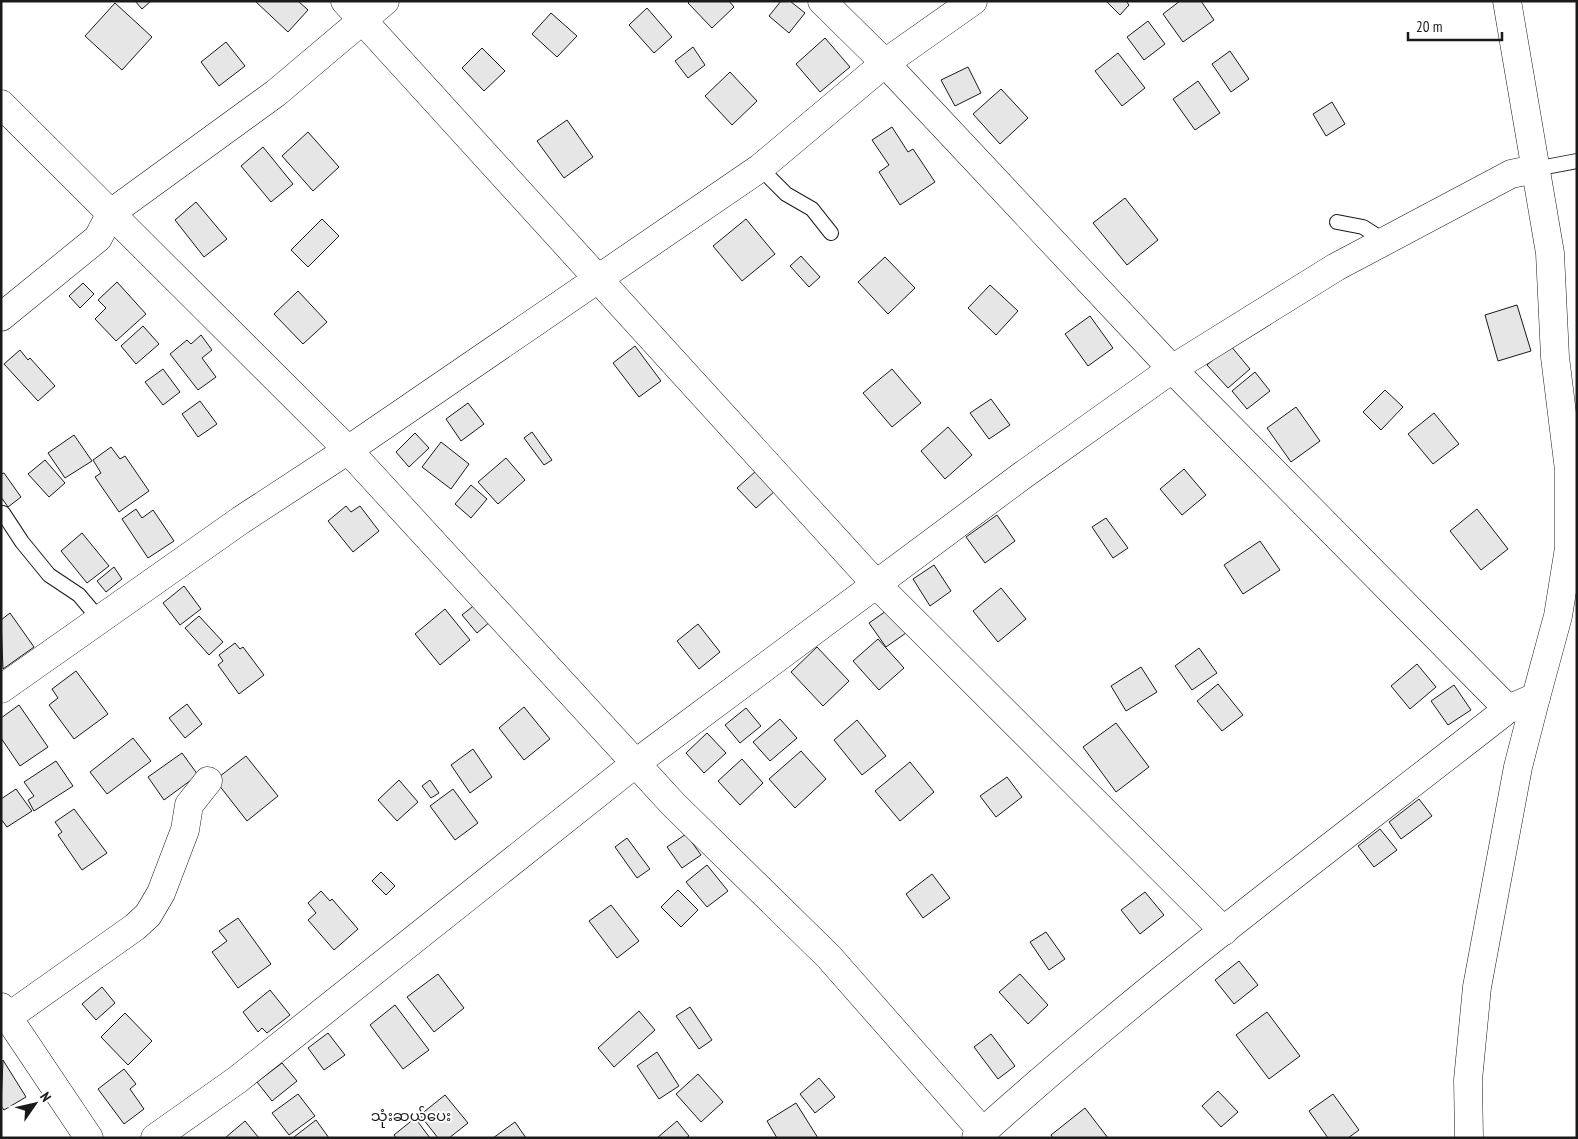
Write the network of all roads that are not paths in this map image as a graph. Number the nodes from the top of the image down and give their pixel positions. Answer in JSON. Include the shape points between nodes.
{"nodes":[{"id":1,"x":385,"y":1,"type":"edge"},
{"id":2,"x":822,"y":1,"type":"edge"},
{"id":3,"x":973,"y":1,"type":"edge"},
{"id":4,"x":1507,"y":1,"type":"edge"},
{"id":5,"x":353,"y":11,"type":"edge"},
{"id":6,"x":885,"y":64,"type":"junction"},
{"id":7,"x":1,"y":104,"type":"edge"},
{"id":8,"x":1577,"y":161,"type":"edge"},
{"id":9,"x":760,"y":168,"type":"junction"},
{"id":10,"x":1536,"y":169,"type":"junction"},
{"id":11,"x":111,"y":213,"type":"junction"},
{"id":12,"x":1337,"y":222,"type":"dead end"},
{"id":13,"x":831,"y":233,"type":"dead end"},
{"id":14,"x":1385,"y":241,"type":"junction"},
{"id":15,"x":597,"y":279,"type":"junction"},
{"id":16,"x":1,"y":317,"type":"edge"},
{"id":17,"x":1172,"y":369,"type":"junction"},
{"id":18,"x":348,"y":450,"type":"junction"},
{"id":19,"x":3,"y":513,"type":"dead end"},
{"id":20,"x":875,"y":583,"type":"junction"},
{"id":21,"x":100,"y":620,"type":"junction"},
{"id":22,"x":1,"y":689,"type":"edge"},
{"id":23,"x":1536,"y":697,"type":"junction"},
{"id":24,"x":1508,"y":709,"type":"junction"},
{"id":25,"x":636,"y":763,"type":"junction"},
{"id":26,"x":208,"y":781,"type":"dead end"},
{"id":27,"x":1224,"y":931,"type":"junction"},
{"id":28,"x":5,"y":1012,"type":"edge"},
{"id":29,"x":980,"y":1135,"type":"edge"},
{"id":30,"x":89,"y":1138,"type":"edge"},
{"id":31,"x":155,"y":1138,"type":"edge"},
{"id":32,"x":1469,"y":1138,"type":"edge"}],
"edges":[{"from":1,"to":5,"type":"street"},
{"from":2,"to":6,"type":"street"},
{"from":3,"to":6,"type":"street"},
{"from":4,"to":10,"type":"street"},
{"from":5,"to":11,"type":"street","via":[[276,93]]},
{"from":5,"to":15,"type":"street"},
{"from":6,"to":9,"type":"street"},
{"from":6,"to":17,"type":"street"},
{"from":7,"to":11,"type":"street"},
{"from":8,"to":10,"type":"lane"},
{"from":9,"to":13,"type":"lane","via":[[786,194],[812,209]]},
{"from":9,"to":15,"type":"street"},
{"from":10,"to":14,"type":"street","via":[[1511,174]]},
{"from":10,"to":23,"type":"street","via":[[1550,254],[1556,357],[1569,470],[1569,548],[1558,616]]},
{"from":11,"to":16,"type":"street","via":[[98,238]]},
{"from":11,"to":18,"type":"street"},
{"from":12,"to":14,"type":"lane","via":[[1364,227]]},
{"from":14,"to":17,"type":"street","via":[[1336,267]]},
{"from":15,"to":18,"type":"street"},
{"from":15,"to":20,"type":"street"},
{"from":17,"to":20,"type":"street"},
{"from":17,"to":24,"type":"street"},
{"from":18,"to":21,"type":"street","via":[[241,520]]},
{"from":18,"to":25,"type":"street"},
{"from":19,"to":21,"type":"lane","via":[[49,575],[79,595]]},
{"from":20,"to":25,"type":"street"},
{"from":20,"to":27,"type":"street"},
{"from":21,"to":22,"type":"street"},
{"from":23,"to":24,"type":"street"},
{"from":23,"to":32,"type":"street","via":[[1518,767],[1477,988],[1468,1080]]},
{"from":24,"to":27,"type":"street"},
{"from":25,"to":29,"type":"street","via":[[673,804],[829,957]]},
{"from":25,"to":31,"type":"street","via":[[238,1080]]},
{"from":26,"to":28,"type":"street","via":[[190,804],[185,830],[161,893],[148,915],[135,927]]},
{"from":27,"to":29,"type":"street"},
{"from":28,"to":30,"type":"street"}]}
